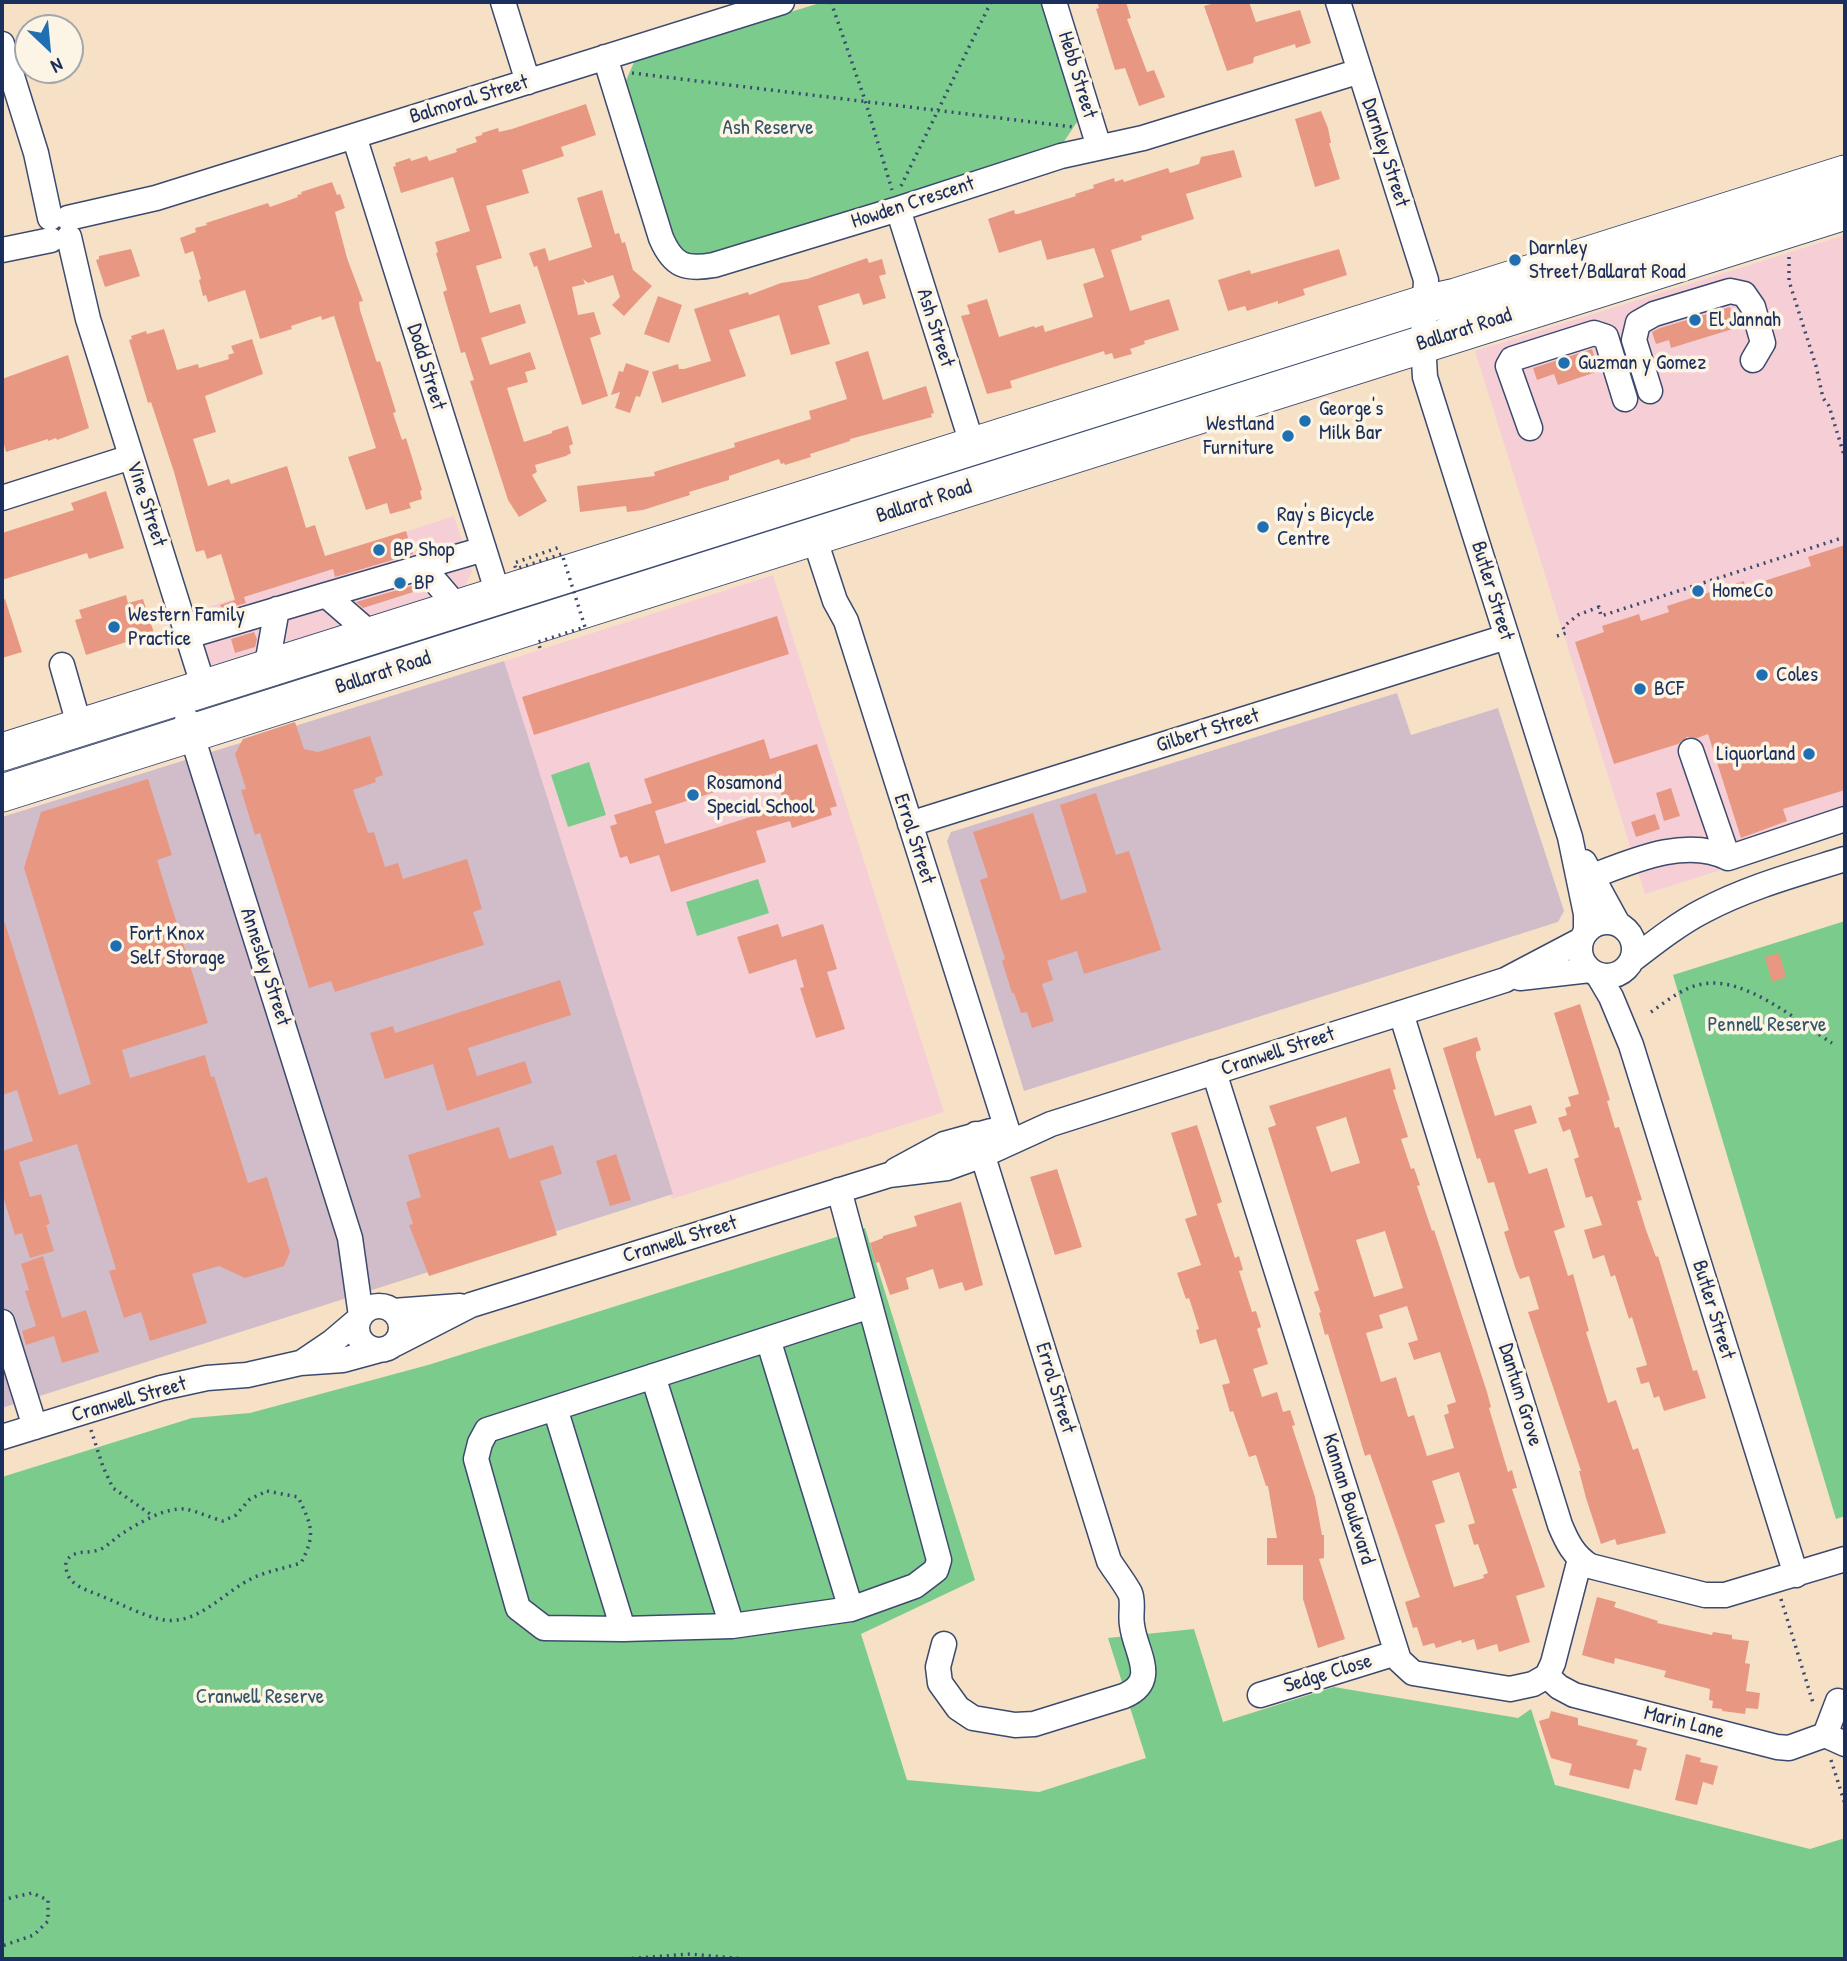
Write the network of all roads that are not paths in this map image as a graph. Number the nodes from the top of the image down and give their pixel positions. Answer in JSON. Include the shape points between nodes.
{"nodes":[{"id":1,"x":503,"y":2,"type":"edge"},
{"id":2,"x":782,"y":2,"type":"edge"},
{"id":3,"x":1054,"y":2,"type":"edge"},
{"id":4,"x":1338,"y":2,"type":"edge"},
{"id":5,"x":2,"y":44,"type":"edge"},
{"id":6,"x":605,"y":57,"type":"junction"},
{"id":7,"x":1360,"y":71,"type":"junction"},
{"id":8,"x":528,"y":82,"type":"junction"},
{"id":9,"x":354,"y":136,"type":"junction"},
{"id":10,"x":1099,"y":147,"type":"junction"},
{"id":11,"x":1845,"y":174,"type":"edge"},
{"id":12,"x":898,"y":209,"type":"junction"},
{"id":13,"x":1845,"y":211,"type":"edge"},
{"id":14,"x":59,"y":228,"type":"junction"},
{"id":15,"x":2,"y":243,"type":"edge"},
{"id":16,"x":2,"y":250,"type":"edge"},
{"id":17,"x":1424,"y":304,"type":"junction"},
{"id":18,"x":1423,"y":343,"type":"junction"},
{"id":19,"x":1753,"y":360,"type":"dead end"},
{"id":20,"x":1657,"y":389,"type":"dead end"},
{"id":21,"x":1625,"y":399,"type":"dead end"},
{"id":22,"x":1530,"y":428,"type":"dead end"},
{"id":23,"x":973,"y":447,"type":"junction"},
{"id":24,"x":131,"y":457,"type":"junction"},
{"id":25,"x":2,"y":498,"type":"edge"},
{"id":26,"x":814,"y":537,"type":"junction"},
{"id":27,"x":484,"y":550,"type":"junction"},
{"id":28,"x":423,"y":567,"type":"junction"},
{"id":29,"x":326,"y":595,"type":"junction"},
{"id":30,"x":499,"y":597,"type":"junction"},
{"id":31,"x":278,"y":609,"type":"junction"},
{"id":32,"x":458,"y":609,"type":"junction"},
{"id":33,"x":188,"y":636,"type":"junction"},
{"id":34,"x":373,"y":636,"type":"junction"},
{"id":35,"x":1506,"y":637,"type":"junction"},
{"id":36,"x":62,"y":665,"type":"dead end"},
{"id":37,"x":266,"y":670,"type":"junction"},
{"id":38,"x":191,"y":692,"type":"junction"},
{"id":39,"x":80,"y":727,"type":"junction"},
{"id":40,"x":191,"y":733,"type":"junction"},
{"id":41,"x":1691,"y":751,"type":"dead end"},
{"id":42,"x":2,"y":752,"type":"edge"},
{"id":43,"x":2,"y":793,"type":"edge"},
{"id":44,"x":1845,"y":819,"type":"edge"},
{"id":45,"x":910,"y":824,"type":"junction"},
{"id":46,"x":1728,"y":858,"type":"junction"},
{"id":47,"x":1845,"y":859,"type":"edge"},
{"id":48,"x":1586,"y":878,"type":"junction"},
{"id":49,"x":1700,"y":913,"type":"junction"},
{"id":50,"x":1622,"y":926,"type":"junction"},
{"id":51,"x":1584,"y":936,"type":"junction"},
{"id":52,"x":1630,"y":964,"type":"junction"},
{"id":53,"x":1594,"y":972,"type":"junction"},
{"id":54,"x":1505,"y":980,"type":"junction"},
{"id":55,"x":1401,"y":1013,"type":"junction"},
{"id":56,"x":1631,"y":1045,"type":"junction"},
{"id":57,"x":1214,"y":1072,"type":"junction"},
{"id":58,"x":1009,"y":1135,"type":"junction"},
{"id":59,"x":980,"y":1145,"type":"junction"},
{"id":60,"x":839,"y":1190,"type":"junction"},
{"id":61,"x":350,"y":1238,"type":"junction"},
{"id":62,"x":471,"y":1305,"type":"junction"},
{"id":63,"x":870,"y":1306,"type":"junction"},
{"id":64,"x":390,"y":1309,"type":"junction"},
{"id":65,"x":360,"y":1317,"type":"junction"},
{"id":66,"x":2,"y":1322,"type":"edge"},
{"id":67,"x":768,"y":1339,"type":"junction"},
{"id":68,"x":385,"y":1348,"type":"junction"},
{"id":69,"x":300,"y":1363,"type":"junction"},
{"id":70,"x":653,"y":1376,"type":"junction"},
{"id":71,"x":555,"y":1408,"type":"junction"},
{"id":72,"x":34,"y":1427,"type":"junction"},
{"id":73,"x":2,"y":1437,"type":"edge"},
{"id":74,"x":1580,"y":1559,"type":"junction"},
{"id":75,"x":1845,"y":1559,"type":"edge"},
{"id":76,"x":1785,"y":1578,"type":"junction"},
{"id":77,"x":851,"y":1609,"type":"junction"},
{"id":78,"x":732,"y":1626,"type":"junction"},
{"id":79,"x":623,"y":1629,"type":"junction"},
{"id":80,"x":944,"y":1644,"type":"dead end"},
{"id":81,"x":1396,"y":1653,"type":"junction"},
{"id":82,"x":1547,"y":1676,"type":"junction"},
{"id":83,"x":1260,"y":1695,"type":"dead end"},
{"id":84,"x":1838,"y":1700,"type":"dead end"},
{"id":85,"x":1835,"y":1740,"type":"edge"}],
"edges":[{"from":1,"to":8,"type":"street"},
{"from":2,"to":6,"type":"street","name":"Balmoral Street"},
{"from":3,"to":10,"type":"street","name":"Hebb Street"},
{"from":4,"to":7,"type":"street","name":"Darnley Street"},
{"from":5,"to":14,"type":"street","name":"Vine Street"},
{"from":6,"to":8,"type":"street","name":"Balmoral Street"},
{"from":6,"to":12,"type":"street","name":"Howden Crescent","via":[[661,239],[671,258],[681,264],[713,265]]},
{"from":7,"to":10,"type":"street","name":"Howden Crescent","via":[[1143,138]]},
{"from":7,"to":17,"type":"street","name":"Darnley Street","via":[[1426,280]]},
{"from":8,"to":9,"type":"street","name":"Balmoral Street"},
{"from":9,"to":14,"type":"street","name":"Balmoral Street"},
{"from":9,"to":27,"type":"street","name":"Dodd Street"},
{"from":10,"to":12,"type":"street","name":"Howden Crescent"},
{"from":11,"to":17,"type":"highway","name":"Ballarat Road"},
{"from":12,"to":23,"type":"street","name":"Ash Street"},
{"from":13,"to":18,"type":"highway","name":"Ballarat Road"},
{"from":14,"to":15,"type":"street"},
{"from":14,"to":16,"type":"street"},
{"from":14,"to":24,"type":"street","name":"Vine Street"},
{"from":17,"to":18,"type":"street","name":"Darnley Street"},
{"from":17,"to":23,"type":"highway","name":"Ballarat Road"},
{"from":18,"to":26,"type":"highway","name":"Ballarat Road"},
{"from":18,"to":35,"type":"street","name":"Butler Street","via":[[1425,377]]},
{"from":19,"to":20,"type":"street","via":[[1763,343],[1753,307],[1744,294],[1730,291],[1638,323],[1634,340]]},
{"from":21,"to":22,"type":"street","via":[[1606,337],[1594,333],[1512,359],[1508,366]]},
{"from":23,"to":30,"type":"highway","name":"Ballarat Road"},
{"from":24,"to":25,"type":"street"},
{"from":24,"to":33,"type":"street","name":"Vine Street"},
{"from":26,"to":40,"type":"highway","name":"Ballarat Road"},
{"from":26,"to":45,"type":"street","name":"Errol Street","via":[[846,621]]},
{"from":27,"to":28,"type":"street"},
{"from":27,"to":30,"type":"street","name":"Dodd Street"},
{"from":28,"to":29,"type":"street"},
{"from":28,"to":32,"type":"street"},
{"from":29,"to":31,"type":"street"},
{"from":29,"to":34,"type":"street"},
{"from":30,"to":32,"type":"highway","name":"Ballarat Road"},
{"from":31,"to":33,"type":"street"},
{"from":31,"to":37,"type":"street"},
{"from":32,"to":34,"type":"highway","name":"Ballarat Road"},
{"from":33,"to":38,"type":"street","name":"Vine Street"},
{"from":34,"to":37,"type":"highway","name":"Ballarat Road"},
{"from":35,"to":45,"type":"street","name":"Gilbert Street"},
{"from":35,"to":48,"type":"street","name":"Butler Street"},
{"from":36,"to":39,"type":"street"},
{"from":37,"to":38,"type":"highway","name":"Ballarat Road"},
{"from":38,"to":39,"type":"highway","name":"Ballarat Road"},
{"from":38,"to":40,"type":"street","name":"Annesley Street"},
{"from":39,"to":42,"type":"highway","name":"Ballarat Road"},
{"from":40,"to":43,"type":"highway","name":"Ballarat Road"},
{"from":40,"to":61,"type":"street","name":"Annesley Street"},
{"from":41,"to":46,"type":"street"},
{"from":44,"to":46,"type":"street"},
{"from":45,"to":58,"type":"street","name":"Errol Street"},
{"from":46,"to":48,"type":"street","via":[[1716,852],[1679,850]]},
{"from":47,"to":49,"type":"street","via":[[1750,889]]},
{"from":48,"to":50,"type":"street","name":"Butler Street"},
{"from":48,"to":51,"type":"street","name":"Butler Street"},
{"from":49,"to":50,"type":"street","via":[[1669,922]]},
{"from":49,"to":52,"type":"street"},
{"from":50,"to":51,"type":"street","via":[[1600,923]]},
{"from":50,"to":52,"type":"street","via":[[1634,944]]},
{"from":51,"to":53,"type":"street","via":[[1581,957]]},
{"from":51,"to":54,"type":"street","name":"Cranwell Street"},
{"from":52,"to":53,"type":"street","via":[[1614,975]]},
{"from":52,"to":56,"type":"street","name":"Butler Street","via":[[1626,1017]]},
{"from":53,"to":54,"type":"street","name":"Cranwell Street"},
{"from":53,"to":56,"type":"street","name":"Butler Street","via":[[1611,997]]},
{"from":54,"to":55,"type":"street","name":"Cranwell Street"},
{"from":55,"to":57,"type":"street","name":"Cranwell Street"},
{"from":55,"to":74,"type":"street","name":"Dantum Grove","via":[[1560,1525]]},
{"from":56,"to":76,"type":"street","name":"Butler Street"},
{"from":57,"to":58,"type":"street","name":"Cranwell Street"},
{"from":57,"to":81,"type":"street","name":"Kannan Boulevard"},
{"from":58,"to":59,"type":"street","name":"Cranwell Street"},
{"from":59,"to":60,"type":"street","name":"Cranwell Street","via":[[947,1168],[888,1175]]},
{"from":59,"to":80,"type":"street","name":"Errol Street","via":[[1109,1561],[1131,1596],[1133,1637],[1143,1666],[1141,1682],[1124,1696],[1034,1724],[973,1718],[958,1708],[940,1683],[938,1667]]},
{"from":60,"to":62,"type":"street","name":"Cranwell Street"},
{"from":60,"to":63,"type":"street"},
{"from":61,"to":64,"type":"street","name":"Annesley Street"},
{"from":61,"to":65,"type":"street","name":"Annesley Street"},
{"from":62,"to":64,"type":"street","name":"Cranwell Street"},
{"from":62,"to":68,"type":"street","name":"Cranwell Street"},
{"from":63,"to":67,"type":"street"},
{"from":63,"to":77,"type":"street","via":[[939,1560],[936,1570],[915,1586]]},
{"from":64,"to":65,"type":"street","via":[[372,1307]]},
{"from":64,"to":68,"type":"street","via":[[402,1331]]},
{"from":65,"to":68,"type":"street","via":[[359,1339],[369,1349]]},
{"from":65,"to":69,"type":"street","name":"Cranwell Street"},
{"from":66,"to":72,"type":"street"},
{"from":67,"to":70,"type":"street"},
{"from":67,"to":77,"type":"street"},
{"from":68,"to":69,"type":"street","name":"Cranwell Street","via":[[344,1360]]},
{"from":69,"to":72,"type":"street","name":"Cranwell Street","via":[[161,1388]]},
{"from":70,"to":71,"type":"street"},
{"from":70,"to":78,"type":"street"},
{"from":71,"to":79,"type":"street"},
{"from":71,"to":79,"type":"street","via":[[487,1430],[476,1459],[518,1608],[544,1628]]},
{"from":72,"to":73,"type":"street","name":"Cranwell Street"},
{"from":74,"to":76,"type":"street","via":[[1590,1566],[1705,1595],[1725,1595]]},
{"from":74,"to":82,"type":"street"},
{"from":75,"to":76,"type":"street"},
{"from":77,"to":78,"type":"street"},
{"from":78,"to":79,"type":"street"},
{"from":81,"to":82,"type":"street","via":[[1405,1669],[1427,1677],[1510,1689]]},
{"from":81,"to":83,"type":"street","name":"Sedge Close"},
{"from":82,"to":85,"type":"street","name":"Marin Lane","via":[[1574,1695],[1777,1747]]},
{"from":84,"to":85,"type":"street"}]}
